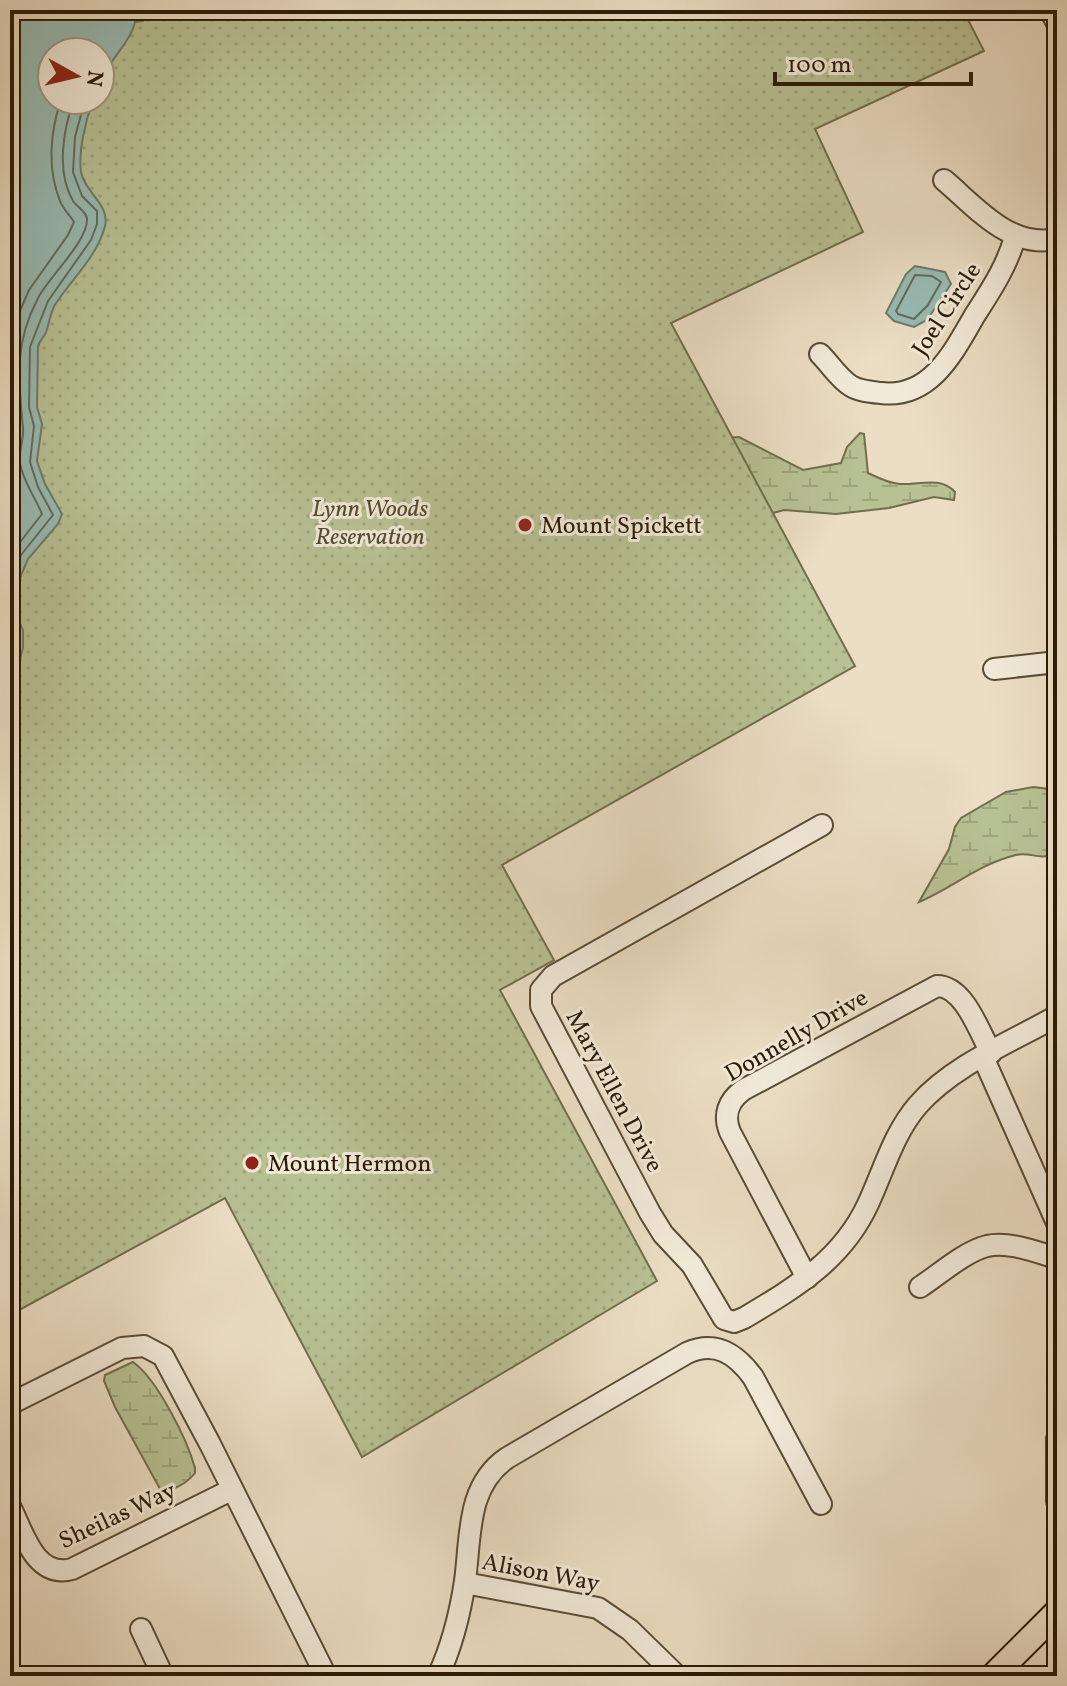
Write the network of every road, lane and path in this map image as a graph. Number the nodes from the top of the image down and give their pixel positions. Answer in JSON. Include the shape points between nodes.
{"nodes":[{"id":1,"x":1050,"y":10,"type":"edge"},
{"id":2,"x":1057,"y":23,"type":"edge"},
{"id":3,"x":944,"y":180,"type":"dead end"},
{"id":4,"x":1015,"y":237,"type":"junction"},
{"id":5,"x":1057,"y":239,"type":"edge"},
{"id":6,"x":820,"y":354,"type":"dead end"},
{"id":7,"x":1057,"y":662,"type":"edge"},
{"id":8,"x":994,"y":669,"type":"dead end"},
{"id":9,"x":822,"y":825,"type":"dead end"},
{"id":10,"x":1057,"y":1016,"type":"edge"},
{"id":11,"x":987,"y":1055,"type":"junction"},
{"id":12,"x":1057,"y":1223,"type":"edge"},
{"id":13,"x":1057,"y":1258,"type":"edge"},
{"id":14,"x":807,"y":1278,"type":"junction"},
{"id":15,"x":920,"y":1287,"type":"dead end"},
{"id":16,"x":10,"y":1404,"type":"edge"},
{"id":17,"x":1057,"y":1439,"type":"edge"},
{"id":18,"x":231,"y":1490,"type":"junction"},
{"id":19,"x":1057,"y":1501,"type":"edge"},
{"id":20,"x":821,"y":1504,"type":"dead end"},
{"id":21,"x":10,"y":1506,"type":"edge"},
{"id":22,"x":465,"y":1583,"type":"junction"},
{"id":23,"x":1057,"y":1612,"type":"edge"},
{"id":24,"x":141,"y":1629,"type":"dead end"},
{"id":25,"x":163,"y":1676,"type":"edge"},
{"id":26,"x":326,"y":1676,"type":"edge"},
{"id":27,"x":438,"y":1676,"type":"edge"},
{"id":28,"x":677,"y":1676,"type":"edge"},
{"id":29,"x":993,"y":1676,"type":"edge"}],
"edges":[{"from":1,"to":2,"type":"street"},
{"from":3,"to":4,"type":"street"},
{"from":4,"to":5,"type":"street"},
{"from":4,"to":6,"type":"street","name":"Joel Circle","via":[[1003,269],[952,354],[924,382],[898,393],[861,390]]},
{"from":7,"to":8,"type":"street"},
{"from":9,"to":14,"type":"street","name":"Mary Ellen Drive","via":[[553,976],[540,994],[541,1006],[650,1213],[697,1273],[719,1315],[731,1322],[741,1320]]},
{"from":10,"to":11,"type":"street"},
{"from":11,"to":12,"type":"street"},
{"from":11,"to":14,"type":"street","via":[[948,1079],[915,1109],[892,1144],[853,1231]]},
{"from":11,"to":14,"type":"street","name":"Donnelly Drive","via":[[959,995],[937,986],[733,1098],[727,1127]]},
{"from":13,"to":15,"type":"street","via":[[990,1245]]},
{"from":16,"to":18,"type":"street","via":[[122,1348],[150,1348],[167,1362]]},
{"from":17,"to":19,"type":"street"},
{"from":18,"to":21,"type":"street","name":"Sheilas Way","via":[[62,1571],[39,1561]]},
{"from":18,"to":26,"type":"street"},
{"from":20,"to":22,"type":"street","via":[[753,1377],[726,1351],[704,1347],[498,1465],[475,1503]]},
{"from":22,"to":27,"type":"street","via":[[452,1643]]},
{"from":22,"to":28,"type":"street","name":"Alison Way","via":[[598,1608],[622,1623]]},
{"from":23,"to":29,"type":"main road"},
{"from":24,"to":25,"type":"street"}]}
